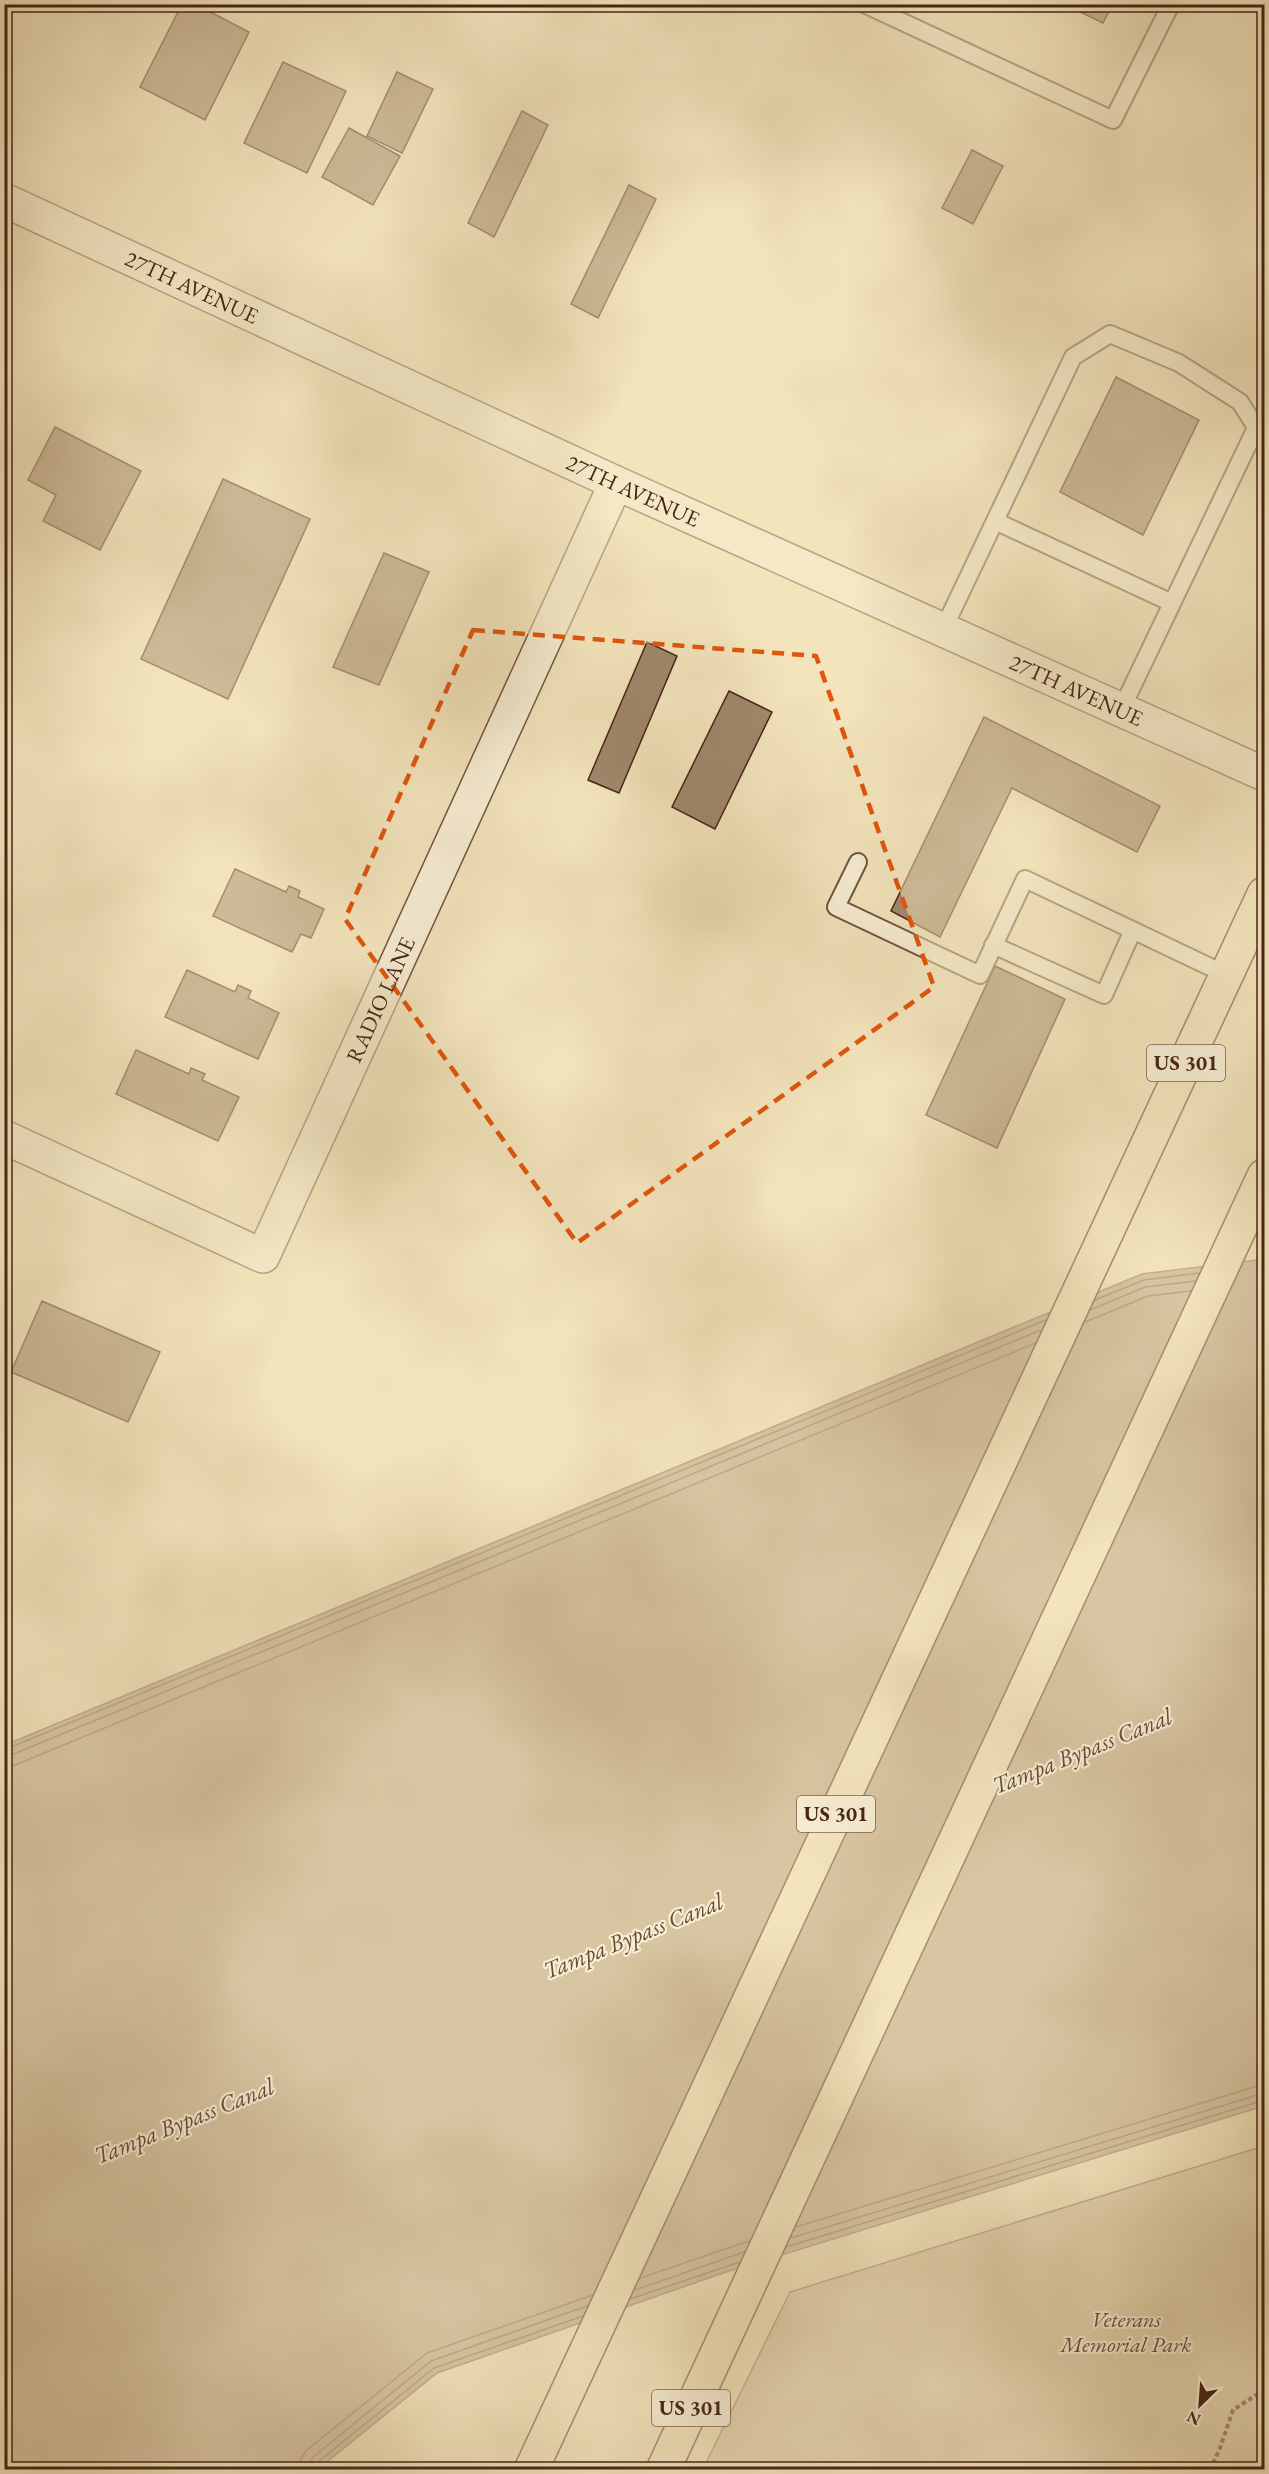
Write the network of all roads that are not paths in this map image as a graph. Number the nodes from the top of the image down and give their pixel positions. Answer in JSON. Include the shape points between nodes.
{"nodes":[{"id":1,"x":864,"y":4,"type":"edge"},
{"id":2,"x":1171,"y":4,"type":"edge"},
{"id":3,"x":4,"y":200,"type":"edge"},
{"id":4,"x":1260,"y":434,"type":"edge"},
{"id":5,"x":616,"y":483,"type":"junction"},
{"id":6,"x":995,"y":521,"type":"junction"},
{"id":7,"x":1172,"y":603,"type":"junction"},
{"id":8,"x":943,"y":630,"type":"junction"},
{"id":9,"x":1121,"y":710,"type":"junction"},
{"id":10,"x":1264,"y":774,"type":"edge"},
{"id":11,"x":858,"y":862,"type":"dead end"},
{"id":12,"x":1264,"y":894,"type":"edge"},
{"id":13,"x":1133,"y":930,"type":"junction"},
{"id":14,"x":993,"y":945,"type":"junction"},
{"id":15,"x":1227,"y":975,"type":"junction"},
{"id":16,"x":4,"y":1137,"type":"edge"},
{"id":17,"x":1262,"y":1182,"type":"edge"},
{"id":18,"x":531,"y":2469,"type":"edge"},
{"id":19,"x":663,"y":2469,"type":"edge"}],
"edges":[{"from":1,"to":2,"type":"lane","via":[[1113,120]]},
{"from":3,"to":5,"type":"street","name":"27TH AVENUE"},
{"from":4,"to":6,"type":"lane","via":[[1240,402],[1179,363],[1110,334],[1073,357]]},
{"from":4,"to":7,"type":"lane"},
{"from":5,"to":8,"type":"street","name":"27TH AVENUE"},
{"from":5,"to":16,"type":"street","name":"RADIO LANE","via":[[263,1256]]},
{"from":6,"to":7,"type":"lane"},
{"from":6,"to":8,"type":"lane"},
{"from":7,"to":9,"type":"lane"},
{"from":8,"to":9,"type":"street","name":"27TH AVENUE"},
{"from":9,"to":10,"type":"street","name":"27TH AVENUE"},
{"from":11,"to":14,"type":"lane","via":[[836,907],[980,975]]},
{"from":12,"to":15,"type":"main road","number":"US 301"},
{"from":13,"to":14,"type":"lane","via":[[1025,879]]},
{"from":13,"to":14,"type":"lane","via":[[1104,995]]},
{"from":13,"to":15,"type":"lane"},
{"from":15,"to":18,"type":"main road","number":"US 301"},
{"from":17,"to":19,"type":"main road","number":"US 301"}]}
